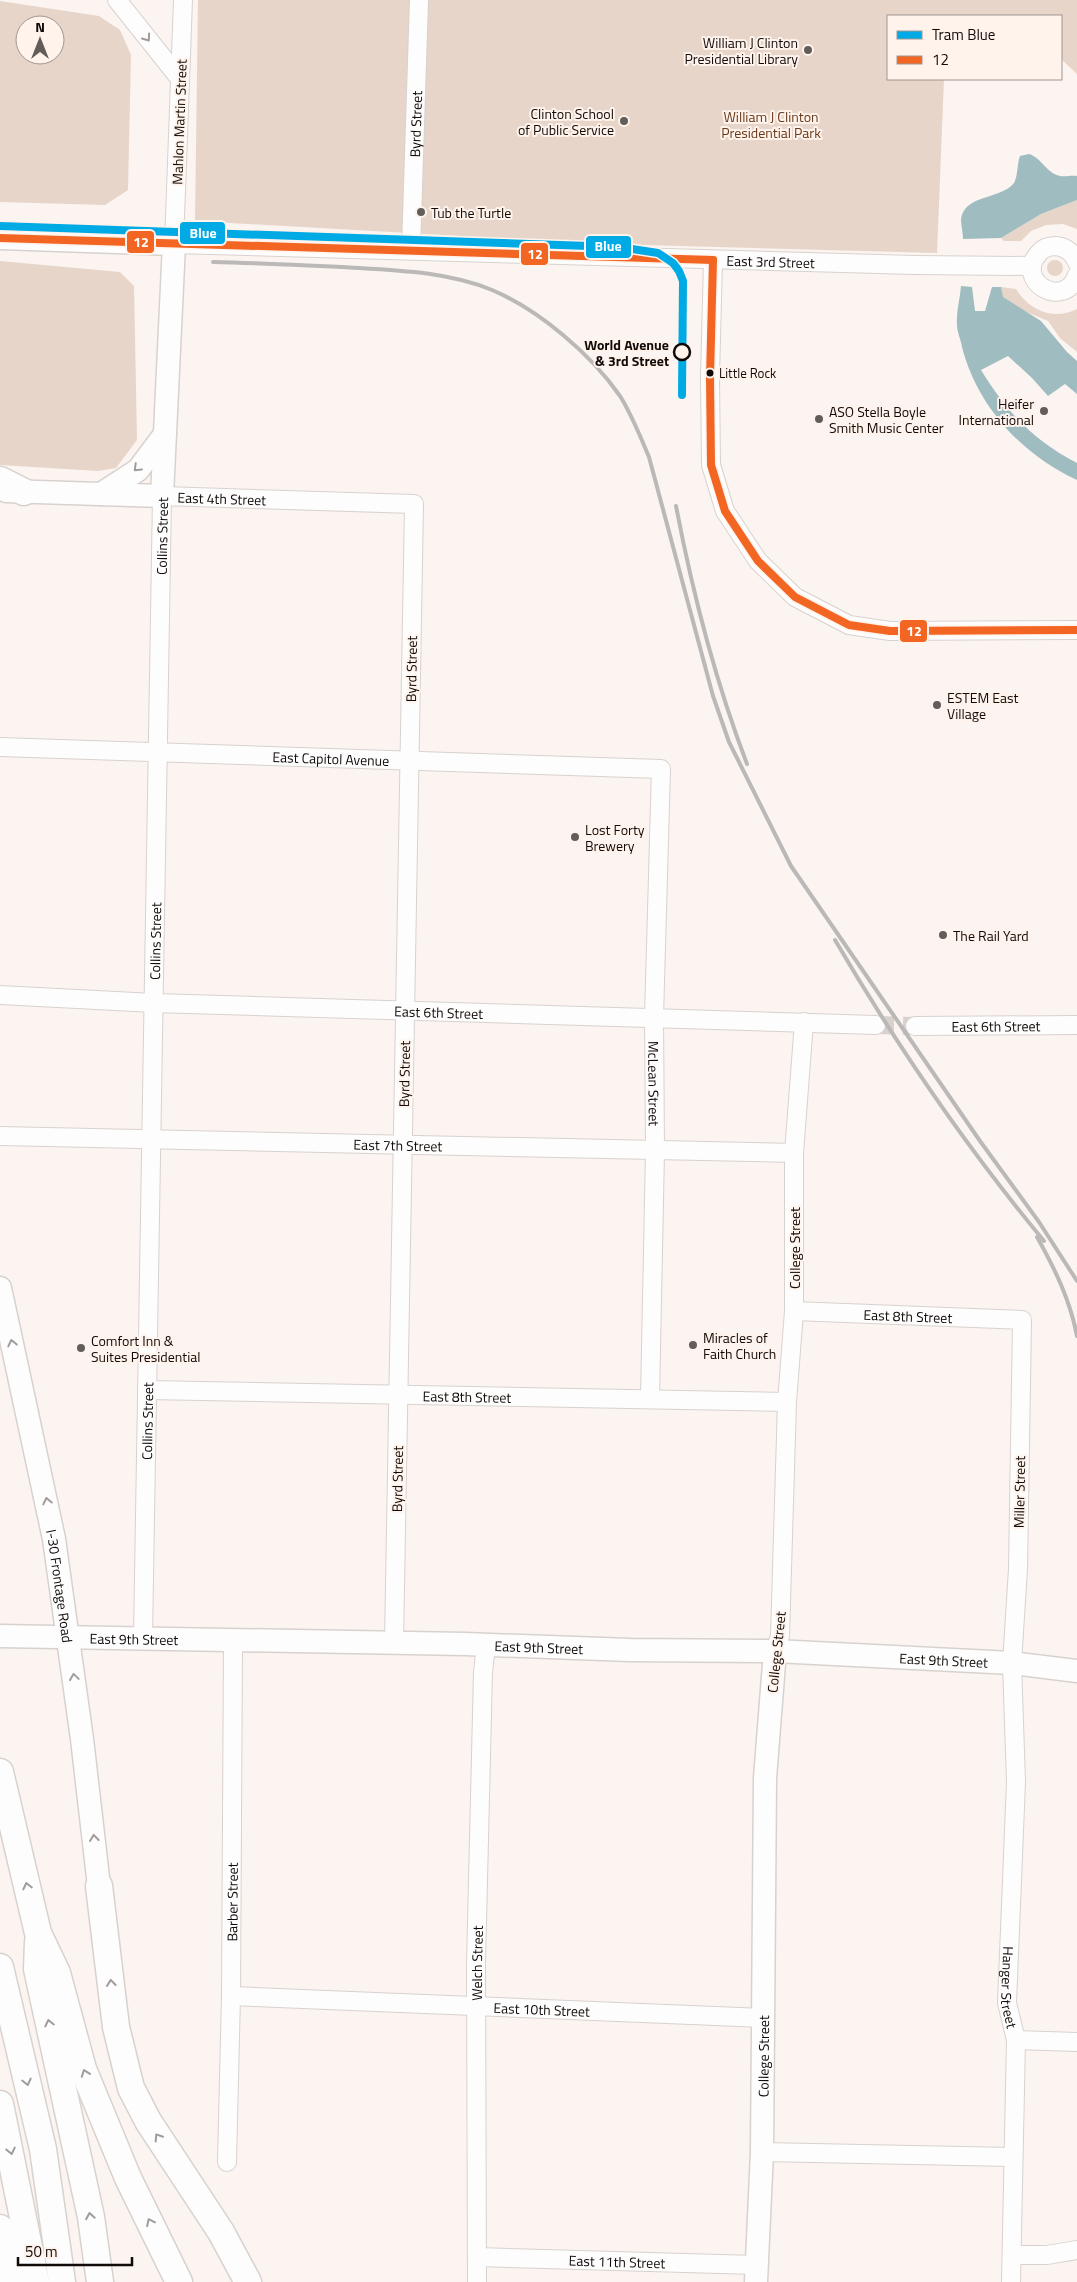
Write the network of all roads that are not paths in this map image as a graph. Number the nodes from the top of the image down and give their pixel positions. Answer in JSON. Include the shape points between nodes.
{"nodes":[{"id":1,"x":117,"y":0,"type":"edge"},
{"id":2,"x":183,"y":0,"type":"edge"},
{"id":3,"x":420,"y":0,"type":"edge"},
{"id":4,"x":180,"y":79,"type":"junction"},
{"id":5,"x":0,"y":238,"type":"edge"},
{"id":6,"x":174,"y":244,"type":"junction"},
{"id":7,"x":411,"y":249,"type":"junction"},
{"id":8,"x":713,"y":260,"type":"junction"},
{"id":9,"x":1077,"y":262,"type":"edge"},
{"id":10,"x":1032,"y":266,"type":"junction"},
{"id":11,"x":1077,"y":275,"type":"edge"},
{"id":12,"x":165,"y":434,"type":"junction"},
{"id":13,"x":0,"y":480,"type":"edge"},
{"id":14,"x":12,"y":491,"type":"edge"},
{"id":15,"x":101,"y":494,"type":"junction"},
{"id":16,"x":162,"y":496,"type":"junction"},
{"id":17,"x":414,"y":504,"type":"joint"},
{"id":18,"x":1077,"y":630,"type":"edge"},
{"id":19,"x":0,"y":746,"type":"edge"},
{"id":20,"x":158,"y":753,"type":"junction"},
{"id":21,"x":409,"y":761,"type":"junction"},
{"id":22,"x":661,"y":769,"type":"joint"},
{"id":23,"x":0,"y":995,"type":"edge"},
{"id":24,"x":154,"y":1003,"type":"junction"},
{"id":25,"x":405,"y":1010,"type":"junction"},
{"id":26,"x":654,"y":1018,"type":"junction"},
{"id":27,"x":804,"y":1022,"type":"junction"},
{"id":28,"x":876,"y":1025,"type":"tunnel mouth"},
{"id":29,"x":1077,"y":1025,"type":"edge"},
{"id":30,"x":915,"y":1026,"type":"tunnel mouth"},
{"id":31,"x":0,"y":1136,"type":"edge"},
{"id":32,"x":151,"y":1140,"type":"junction"},
{"id":33,"x":403,"y":1146,"type":"junction"},
{"id":34,"x":655,"y":1151,"type":"junction"},
{"id":35,"x":794,"y":1153,"type":"junction"},
{"id":36,"x":0,"y":1288,"type":"edge"},
{"id":37,"x":794,"y":1311,"type":"junction"},
{"id":38,"x":1022,"y":1320,"type":"joint"},
{"id":39,"x":147,"y":1390,"type":"junction"},
{"id":40,"x":399,"y":1395,"type":"junction"},
{"id":41,"x":650,"y":1399,"type":"junction"},
{"id":42,"x":787,"y":1402,"type":"junction"},
{"id":43,"x":0,"y":1636,"type":"edge"},
{"id":44,"x":68,"y":1636,"type":"junction"},
{"id":45,"x":143,"y":1638,"type":"junction"},
{"id":46,"x":233,"y":1642,"type":"junction"},
{"id":47,"x":394,"y":1643,"type":"junction"},
{"id":48,"x":486,"y":1645,"type":"junction"},
{"id":49,"x":775,"y":1651,"type":"junction"},
{"id":50,"x":1012,"y":1663,"type":"junction"},
{"id":51,"x":1077,"y":1670,"type":"edge"},
{"id":52,"x":0,"y":1772,"type":"edge"},
{"id":53,"x":100,"y":1886,"type":"joint"},
{"id":54,"x":38,"y":1933,"type":"junction"},
{"id":55,"x":0,"y":1967,"type":"edge"},
{"id":56,"x":230,"y":1996,"type":"junction"},
{"id":57,"x":476,"y":2006,"type":"junction"},
{"id":58,"x":764,"y":2018,"type":"junction"},
{"id":59,"x":1016,"y":2040,"type":"junction"},
{"id":60,"x":1077,"y":2042,"type":"edge"},
{"id":61,"x":0,"y":2104,"type":"edge"},
{"id":62,"x":762,"y":2152,"type":"junction"},
{"id":63,"x":1013,"y":2157,"type":"junction"},
{"id":64,"x":227,"y":2162,"type":"dead end"},
{"id":65,"x":180,"y":2171,"type":"junction"},
{"id":66,"x":0,"y":2228,"type":"edge"},
{"id":67,"x":1077,"y":2250,"type":"edge"},
{"id":68,"x":1012,"y":2255,"type":"junction"},
{"id":69,"x":477,"y":2258,"type":"junction"},
{"id":70,"x":756,"y":2274,"type":"edge"},
{"id":71,"x":10,"y":2282,"type":"edge"},
{"id":72,"x":36,"y":2282,"type":"edge"},
{"id":73,"x":62,"y":2282,"type":"edge"},
{"id":74,"x":100,"y":2282,"type":"edge"},
{"id":75,"x":179,"y":2282,"type":"edge"},
{"id":76,"x":248,"y":2282,"type":"edge"},
{"id":77,"x":261,"y":2282,"type":"edge"},
{"id":78,"x":476,"y":2282,"type":"edge"},
{"id":79,"x":1011,"y":2282,"type":"edge"}],
"edges":[{"from":1,"to":4,"type":"street","one_way":true},
{"from":2,"to":4,"type":"street","name":"Mahlon Martin Street"},
{"from":3,"to":7,"type":"street","name":"Byrd Street"},
{"from":4,"to":6,"type":"street","name":"Mahlon Martin Street"},
{"from":5,"to":6,"type":"main road","name":"East 3rd Street"},
{"from":6,"to":7,"type":"street","name":"East 3rd Street"},
{"from":6,"to":12,"type":"main road","name":"Collins Street"},
{"from":7,"to":8,"type":"street","name":"East 3rd Street"},
{"from":8,"to":10,"type":"street","name":"East 3rd Street"},
{"from":8,"to":18,"type":"street","via":[[711,465],[725,511],[758,561],[795,597],[849,626],[890,631]]},
{"from":9,"to":10,"type":"street","via":[[1068,250],[1054,246],[1040,251]]},
{"from":10,"to":11,"type":"street","via":[[1038,284],[1051,292],[1066,289]]},
{"from":12,"to":15,"type":"main road","one_way":true,"via":[[138,470]]},
{"from":12,"to":16,"type":"main road","name":"Collins Street"},
{"from":13,"to":14,"type":"highway"},
{"from":14,"to":15,"type":"main road","name":"East 4th Street"},
{"from":15,"to":16,"type":"main road","name":"East 4th Street"},
{"from":16,"to":17,"type":"street","name":"East 4th Street"},
{"from":16,"to":20,"type":"street","name":"Collins Street"},
{"from":17,"to":21,"type":"street","name":"Byrd Street"},
{"from":19,"to":20,"type":"street","name":"East Capitol Avenue"},
{"from":20,"to":21,"type":"street","name":"East Capitol Avenue"},
{"from":20,"to":24,"type":"street","name":"Collins Street"},
{"from":21,"to":22,"type":"street","name":"East Capitol Avenue"},
{"from":21,"to":25,"type":"street","name":"Byrd Street"},
{"from":22,"to":26,"type":"street","name":"McLean Street"},
{"from":23,"to":24,"type":"street","name":"East 6th Street"},
{"from":24,"to":25,"type":"street","name":"East 6th Street"},
{"from":24,"to":32,"type":"street","name":"Collins Street"},
{"from":25,"to":26,"type":"street","name":"East 6th Street"},
{"from":25,"to":33,"type":"street","name":"Byrd Street"},
{"from":26,"to":27,"type":"street","name":"East 6th Street"},
{"from":26,"to":34,"type":"street","name":"McLean Street"},
{"from":27,"to":28,"type":"street","name":"East 6th Street"},
{"from":27,"to":35,"type":"street","name":"College Street"},
{"from":29,"to":30,"type":"street","name":"East 6th Street"},
{"from":31,"to":32,"type":"street","name":"East 7th Street"},
{"from":32,"to":33,"type":"street","name":"East 7th Street"},
{"from":32,"to":39,"type":"street","name":"Collins Street"},
{"from":33,"to":34,"type":"street","name":"East 7th Street"},
{"from":33,"to":40,"type":"street","name":"Byrd Street"},
{"from":34,"to":35,"type":"street","name":"East 7th Street"},
{"from":34,"to":41,"type":"street","name":"McLean Street"},
{"from":35,"to":37,"type":"street","name":"College Street"},
{"from":44,"to":36,"type":"main road","name":"I-30 Frontage Road","one_way":true,"via":[[50,1514]]},
{"from":37,"to":38,"type":"street","name":"East 8th Street"},
{"from":37,"to":42,"type":"street","name":"College Street"},
{"from":38,"to":50,"type":"street","name":"Miller Street","via":[[1018,1570]]},
{"from":39,"to":40,"type":"street","name":"East 8th Street"},
{"from":39,"to":45,"type":"street","name":"Collins Street"},
{"from":40,"to":41,"type":"street","name":"East 8th Street"},
{"from":40,"to":47,"type":"street","name":"Byrd Street"},
{"from":41,"to":42,"type":"street","name":"East 8th Street"},
{"from":42,"to":49,"type":"street","name":"College Street","via":[[780,1636]]},
{"from":43,"to":44,"type":"main road","name":"East 9th Street"},
{"from":44,"to":45,"type":"main road","name":"East 9th Street"},
{"from":53,"to":44,"type":"main road","name":"I-30 Frontage Road","one_way":true},
{"from":45,"to":46,"type":"main road","name":"East 9th Street"},
{"from":46,"to":47,"type":"main road","name":"East 9th Street"},
{"from":46,"to":56,"type":"street","name":"Barber Street"},
{"from":47,"to":48,"type":"main road","name":"East 9th Street"},
{"from":48,"to":49,"type":"main road","name":"East 9th Street"},
{"from":48,"to":57,"type":"street","name":"Welch Street"},
{"from":49,"to":50,"type":"main road","name":"East 9th Street"},
{"from":49,"to":58,"type":"main road","name":"College Street","via":[[765,1778]]},
{"from":50,"to":51,"type":"main road","name":"East 9th Street"},
{"from":50,"to":59,"type":"street","name":"Hanger Street","via":[[1016,1782],[1007,2003]]},
{"from":54,"to":52,"type":"highway","one_way":true},
{"from":65,"to":53,"type":"highway","one_way":true,"via":[[138,2104],[122,2058]]},
{"from":74,"to":54,"type":"highway","one_way":true,"via":[[90,2216],[37,1969]]},
{"from":75,"to":54,"type":"highway","one_way":true,"via":[[128,2178],[83,2069],[57,1973]]},
{"from":55,"to":73,"type":"highway","one_way":true,"via":[[43,2149]]},
{"from":56,"to":57,"type":"street","name":"East 10th Street"},
{"from":56,"to":64,"type":"street","name":"Barber Street"},
{"from":57,"to":58,"type":"street","name":"East 10th Street"},
{"from":57,"to":69,"type":"street","name":"Welch Street"},
{"from":58,"to":62,"type":"main road","name":"College Street"},
{"from":59,"to":60,"type":"street"},
{"from":59,"to":63,"type":"street","name":"Hanger Street"},
{"from":61,"to":72,"type":"highway","one_way":true},
{"from":62,"to":63,"type":"street"},
{"from":62,"to":70,"type":"main road","name":"College Street"},
{"from":63,"to":68,"type":"street","name":"Hanger Street"},
{"from":65,"to":76,"type":"highway","via":[[221,2232]]},
{"from":65,"to":77,"type":"highway","via":[[231,2234]]},
{"from":66,"to":71,"type":"highway"},
{"from":67,"to":68,"type":"street","via":[[1047,2255]]},
{"from":68,"to":79,"type":"street","name":"Hanger Street"},
{"from":69,"to":70,"type":"street","name":"East 11th Street"},
{"from":69,"to":78,"type":"street","name":"Welch Street"}]}
